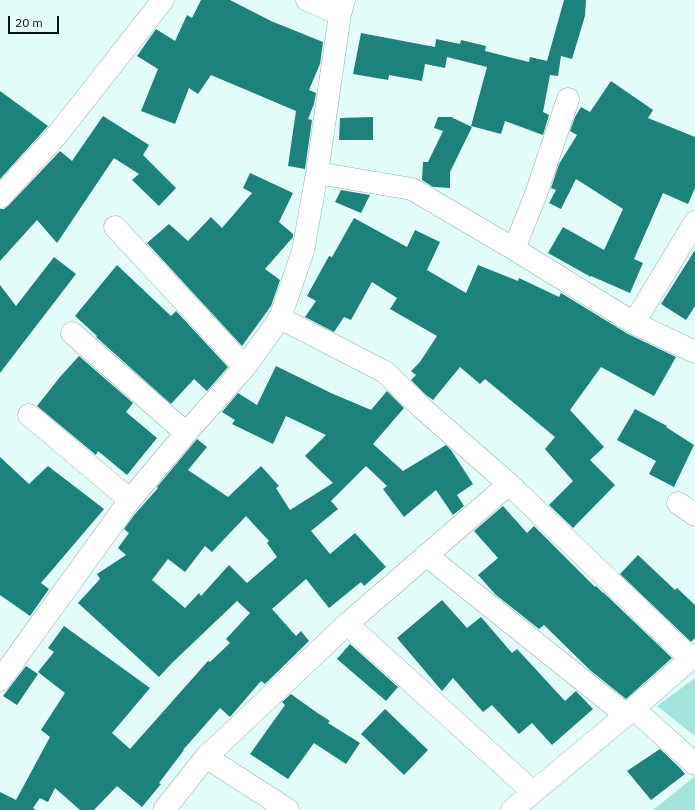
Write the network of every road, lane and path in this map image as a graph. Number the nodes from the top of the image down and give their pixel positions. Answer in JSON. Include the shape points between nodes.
{"nodes":[{"id":1,"x":163,"y":0,"type":"edge"},
{"id":2,"x":306,"y":0,"type":"edge"},
{"id":3,"x":342,"y":7,"type":"edge"},
{"id":4,"x":568,"y":99,"type":"dead end"},
{"id":5,"x":317,"y":173,"type":"junction"},
{"id":6,"x":0,"y":197,"type":"edge"},
{"id":7,"x":695,"y":222,"type":"edge"},
{"id":8,"x":115,"y":227,"type":"dead end"},
{"id":9,"x":514,"y":249,"type":"junction"},
{"id":10,"x":280,"y":318,"type":"junction"},
{"id":11,"x":634,"y":323,"type":"junction"},
{"id":12,"x":72,"y":333,"type":"dead end"},
{"id":13,"x":695,"y":352,"type":"edge"},
{"id":14,"x":246,"y":367,"type":"junction"},
{"id":15,"x":30,"y":415,"type":"dead end"},
{"id":16,"x":186,"y":433,"type":"junction"},
{"id":17,"x":509,"y":484,"type":"junction"},
{"id":18,"x":130,"y":500,"type":"junction"},
{"id":19,"x":426,"y":555,"type":"junction"},
{"id":20,"x":346,"y":624,"type":"junction"},
{"id":21,"x":693,"y":657,"type":"edge"},
{"id":22,"x":0,"y":680,"type":"edge"},
{"id":23,"x":630,"y":712,"type":"junction"},
{"id":24,"x":206,"y":757,"type":"junction"},
{"id":25,"x":695,"y":764,"type":"edge"},
{"id":26,"x":533,"y":792,"type":"junction"},
{"id":27,"x":164,"y":810,"type":"edge"},
{"id":28,"x":288,"y":810,"type":"edge"},
{"id":29,"x":512,"y":810,"type":"edge"}],
"edges":[{"from":1,"to":6,"type":"street","via":[[57,135]]},
{"from":2,"to":3,"type":"street"},
{"from":3,"to":5,"type":"street"},
{"from":4,"to":9,"type":"street","via":[[536,194]]},
{"from":5,"to":9,"type":"street","via":[[412,189]]},
{"from":5,"to":10,"type":"street","via":[[303,251]]},
{"from":7,"to":11,"type":"street"},
{"from":8,"to":14,"type":"street"},
{"from":9,"to":11,"type":"street"},
{"from":10,"to":14,"type":"street"},
{"from":10,"to":17,"type":"street","via":[[386,372],[422,408]]},
{"from":11,"to":13,"type":"street"},
{"from":12,"to":16,"type":"street"},
{"from":14,"to":16,"type":"street"},
{"from":15,"to":18,"type":"street"},
{"from":16,"to":18,"type":"street"},
{"from":17,"to":19,"type":"street"},
{"from":17,"to":21,"type":"street"},
{"from":18,"to":22,"type":"street"},
{"from":19,"to":20,"type":"street"},
{"from":19,"to":23,"type":"street"},
{"from":20,"to":24,"type":"street"},
{"from":20,"to":26,"type":"street"},
{"from":21,"to":23,"type":"street"},
{"from":23,"to":25,"type":"street"},
{"from":23,"to":26,"type":"street"},
{"from":24,"to":27,"type":"street"},
{"from":24,"to":28,"type":"street"},
{"from":26,"to":29,"type":"street"}]}
